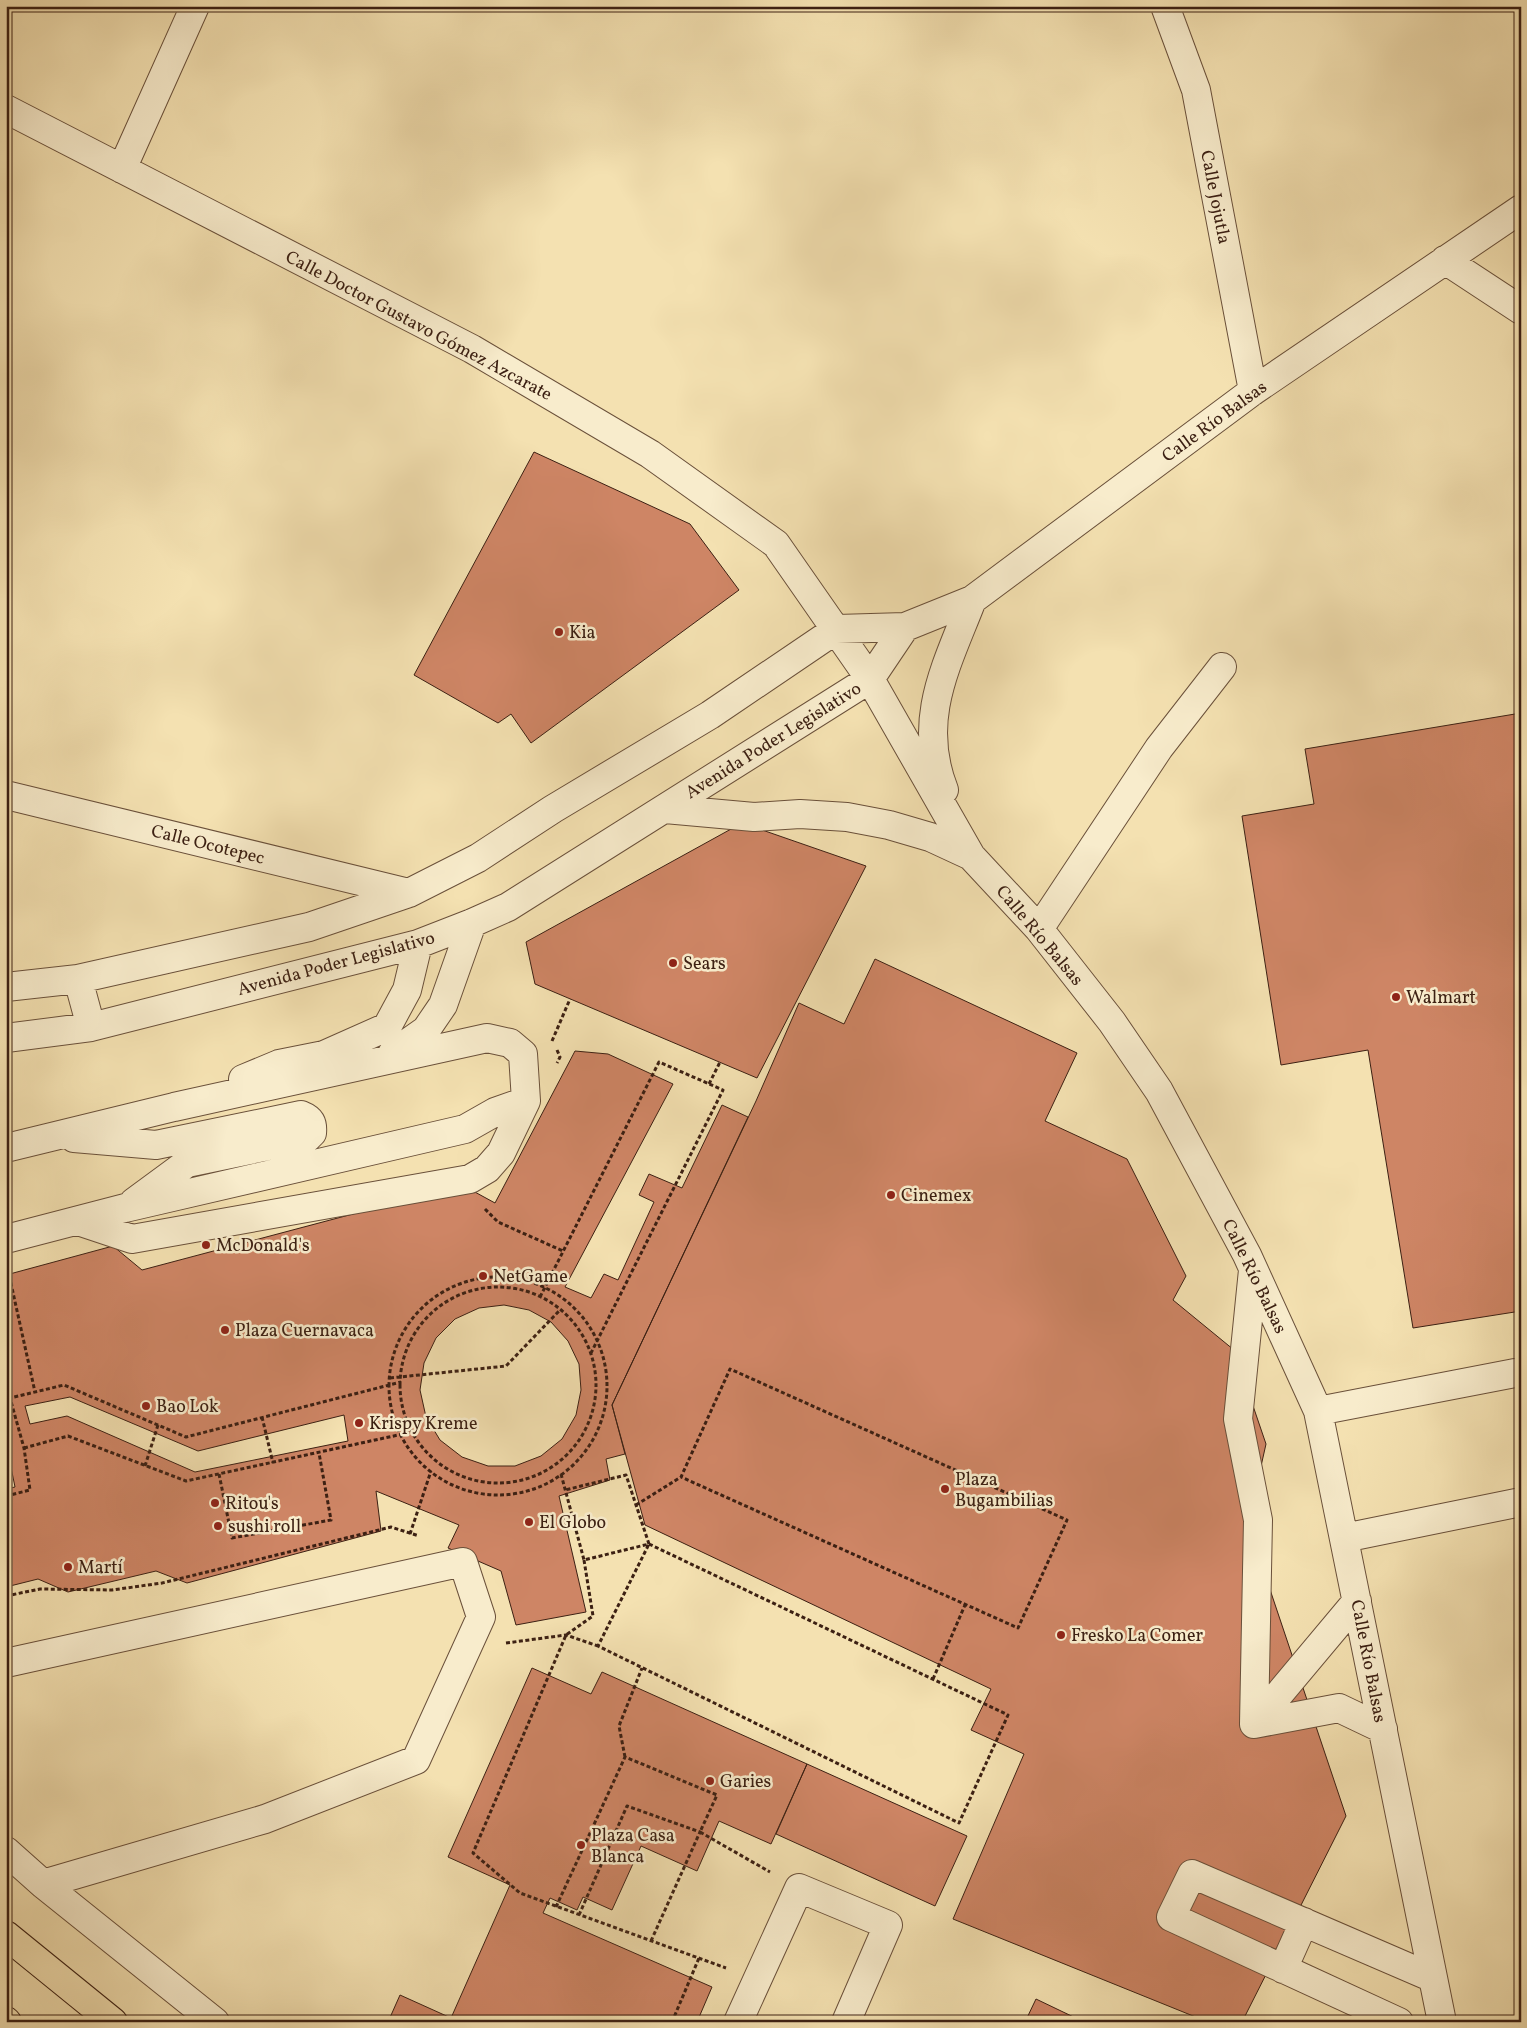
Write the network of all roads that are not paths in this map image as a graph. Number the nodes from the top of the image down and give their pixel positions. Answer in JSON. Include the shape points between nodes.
{"nodes":[{"id":1,"x":195,"y":6,"type":"edge"},
{"id":2,"x":1165,"y":6,"type":"edge"},
{"id":3,"x":6,"y":109,"type":"edge"},
{"id":4,"x":122,"y":169,"type":"junction"},
{"id":5,"x":1521,"y":209,"type":"edge"},
{"id":6,"x":1444,"y":260,"type":"junction"},
{"id":7,"x":1521,"y":310,"type":"edge"},
{"id":8,"x":1253,"y":391,"type":"junction"},
{"id":9,"x":972,"y":600,"type":"junction"},
{"id":10,"x":905,"y":627,"type":"junction"},
{"id":11,"x":837,"y":630,"type":"junction"},
{"id":12,"x":1222,"y":667,"type":"dead end"},
{"id":13,"x":870,"y":679,"type":"junction"},
{"id":14,"x":6,"y":796,"type":"edge"},
{"id":15,"x":665,"y":809,"type":"junction"},
{"id":16,"x":971,"y":856,"type":"junction"},
{"id":17,"x":409,"y":894,"type":"junction"},
{"id":18,"x":472,"y":923,"type":"junction"},
{"id":19,"x":1039,"y":929,"type":"junction"},
{"id":20,"x":418,"y":944,"type":"junction"},
{"id":21,"x":78,"y":979,"type":"junction"},
{"id":22,"x":6,"y":987,"type":"edge"},
{"id":23,"x":91,"y":1027,"type":"junction"},
{"id":24,"x":6,"y":1038,"type":"edge"},
{"id":25,"x":382,"y":1061,"type":"junction"},
{"id":26,"x":526,"y":1101,"type":"junction"},
{"id":27,"x":174,"y":1107,"type":"junction"},
{"id":28,"x":49,"y":1136,"type":"junction"},
{"id":29,"x":6,"y":1148,"type":"edge"},
{"id":30,"x":125,"y":1208,"type":"junction"},
{"id":31,"x":78,"y":1221,"type":"junction"},
{"id":32,"x":6,"y":1239,"type":"edge"},
{"id":33,"x":1253,"y":1268,"type":"junction"},
{"id":34,"x":1515,"y":1373,"type":"dead end"},
{"id":35,"x":1318,"y":1411,"type":"junction"},
{"id":36,"x":1521,"y":1502,"type":"edge"},
{"id":37,"x":1344,"y":1538,"type":"junction"},
{"id":38,"x":1357,"y":1601,"type":"junction"},
{"id":39,"x":6,"y":1662,"type":"edge"},
{"id":40,"x":1254,"y":1724,"type":"junction"},
{"id":41,"x":1383,"y":1729,"type":"junction"},
{"id":42,"x":6,"y":1851,"type":"edge"},
{"id":43,"x":43,"y":1884,"type":"junction"},
{"id":44,"x":1304,"y":1922,"type":"junction"},
{"id":45,"x":6,"y":1935,"type":"edge"},
{"id":46,"x":1283,"y":1969,"type":"junction"},
{"id":47,"x":1433,"y":1978,"type":"junction"},
{"id":48,"x":113,"y":2022,"type":"edge"},
{"id":49,"x":215,"y":2022,"type":"edge"},
{"id":50,"x":738,"y":2022,"type":"edge"},
{"id":51,"x":846,"y":2022,"type":"edge"},
{"id":52,"x":1399,"y":2022,"type":"edge"},
{"id":53,"x":1442,"y":2022,"type":"edge"}],
"edges":[{"from":1,"to":4,"type":"street"},
{"from":2,"to":8,"type":"street","name":"Calle Jojutla","via":[[1196,90]]},
{"from":3,"to":4,"type":"street","name":"Calle Doctor Gustavo Gómez Azcarate"},
{"from":4,"to":11,"type":"street","name":"Calle Doctor Gustavo Gómez Azcarate","via":[[472,349],[650,454],[776,544]]},
{"from":5,"to":6,"type":"street","name":"Calle Río Balsas"},
{"from":6,"to":7,"type":"street"},
{"from":6,"to":8,"type":"street","name":"Calle Río Balsas"},
{"from":8,"to":9,"type":"street","name":"Calle Río Balsas"},
{"from":9,"to":10,"type":"street","name":"Calle Río Balsas"},
{"from":9,"to":16,"type":"street","via":[[942,680],[932,729],[938,774]]},
{"from":10,"to":11,"type":"street"},
{"from":10,"to":13,"type":"street","name":"Avenida Poder Legislativo"},
{"from":11,"to":13,"type":"street","name":"Calle Río Balsas"},
{"from":11,"to":17,"type":"street","via":[[710,715],[478,858]]},
{"from":12,"to":19,"type":"street","via":[[1159,748]]},
{"from":13,"to":15,"type":"street","name":"Avenida Poder Legislativo"},
{"from":13,"to":16,"type":"street","name":"Calle Río Balsas"},
{"from":14,"to":17,"type":"street","name":"Calle Ocotepec"},
{"from":15,"to":16,"type":"street","via":[[754,817],[800,814],[847,817],[930,837]]},
{"from":15,"to":18,"type":"street","name":"Avenida Poder Legislativo","via":[[508,907]]},
{"from":16,"to":19,"type":"street","name":"Calle Río Balsas"},
{"from":17,"to":21,"type":"street","via":[[309,927]]},
{"from":18,"to":20,"type":"street","name":"Avenida Poder Legislativo"},
{"from":18,"to":25,"type":"street","via":[[443,1005],[426,1030]]},
{"from":19,"to":33,"type":"street","name":"Calle Río Balsas","via":[[1112,1022],[1159,1091]]},
{"from":20,"to":23,"type":"street","name":"Avenida Poder Legislativo"},
{"from":20,"to":27,"type":"street","via":[[407,990],[387,1027],[324,1056],[279,1064]]},
{"from":21,"to":22,"type":"street"},
{"from":21,"to":23,"type":"street"},
{"from":23,"to":24,"type":"street","name":"Avenida Poder Legislativo"},
{"from":25,"to":26,"type":"street","via":[[488,1038],[510,1043],[523,1054]]},
{"from":25,"to":27,"type":"street"},
{"from":26,"to":30,"type":"street","via":[[496,1112],[465,1129]]},
{"from":26,"to":31,"type":"street","via":[[501,1152],[487,1169],[470,1180],[132,1239]]},
{"from":27,"to":28,"type":"street"},
{"from":28,"to":29,"type":"street"},
{"from":28,"to":30,"type":"street","via":[[156,1145],[301,1115],[313,1125],[307,1138],[187,1163]]},
{"from":30,"to":31,"type":"street"},
{"from":31,"to":32,"type":"street"},
{"from":33,"to":35,"type":"street","name":"Calle Río Balsas"},
{"from":33,"to":40,"type":"street","via":[[1238,1419],[1258,1520]]},
{"from":34,"to":35,"type":"street"},
{"from":35,"to":37,"type":"street","name":"Calle Río Balsas"},
{"from":36,"to":37,"type":"street"},
{"from":37,"to":38,"type":"street","name":"Calle Río Balsas"},
{"from":38,"to":40,"type":"street"},
{"from":38,"to":41,"type":"street","name":"Calle Río Balsas"},
{"from":39,"to":43,"type":"street","via":[[463,1562],[482,1617],[416,1760],[265,1819]]},
{"from":40,"to":41,"type":"street","via":[[1338,1708]]},
{"from":41,"to":47,"type":"street","name":"Calle Río Balsas"},
{"from":42,"to":43,"type":"street"},
{"from":43,"to":49,"type":"street"},
{"from":44,"to":46,"type":"street"},
{"from":44,"to":46,"type":"street","via":[[1192,1874],[1171,1917]]},
{"from":44,"to":47,"type":"street"},
{"from":45,"to":48,"type":"main road"},
{"from":46,"to":52,"type":"street"},
{"from":47,"to":53,"type":"street","name":"Calle Río Balsas"},
{"from":50,"to":51,"type":"street","via":[[799,1888],[888,1926]]}]}
